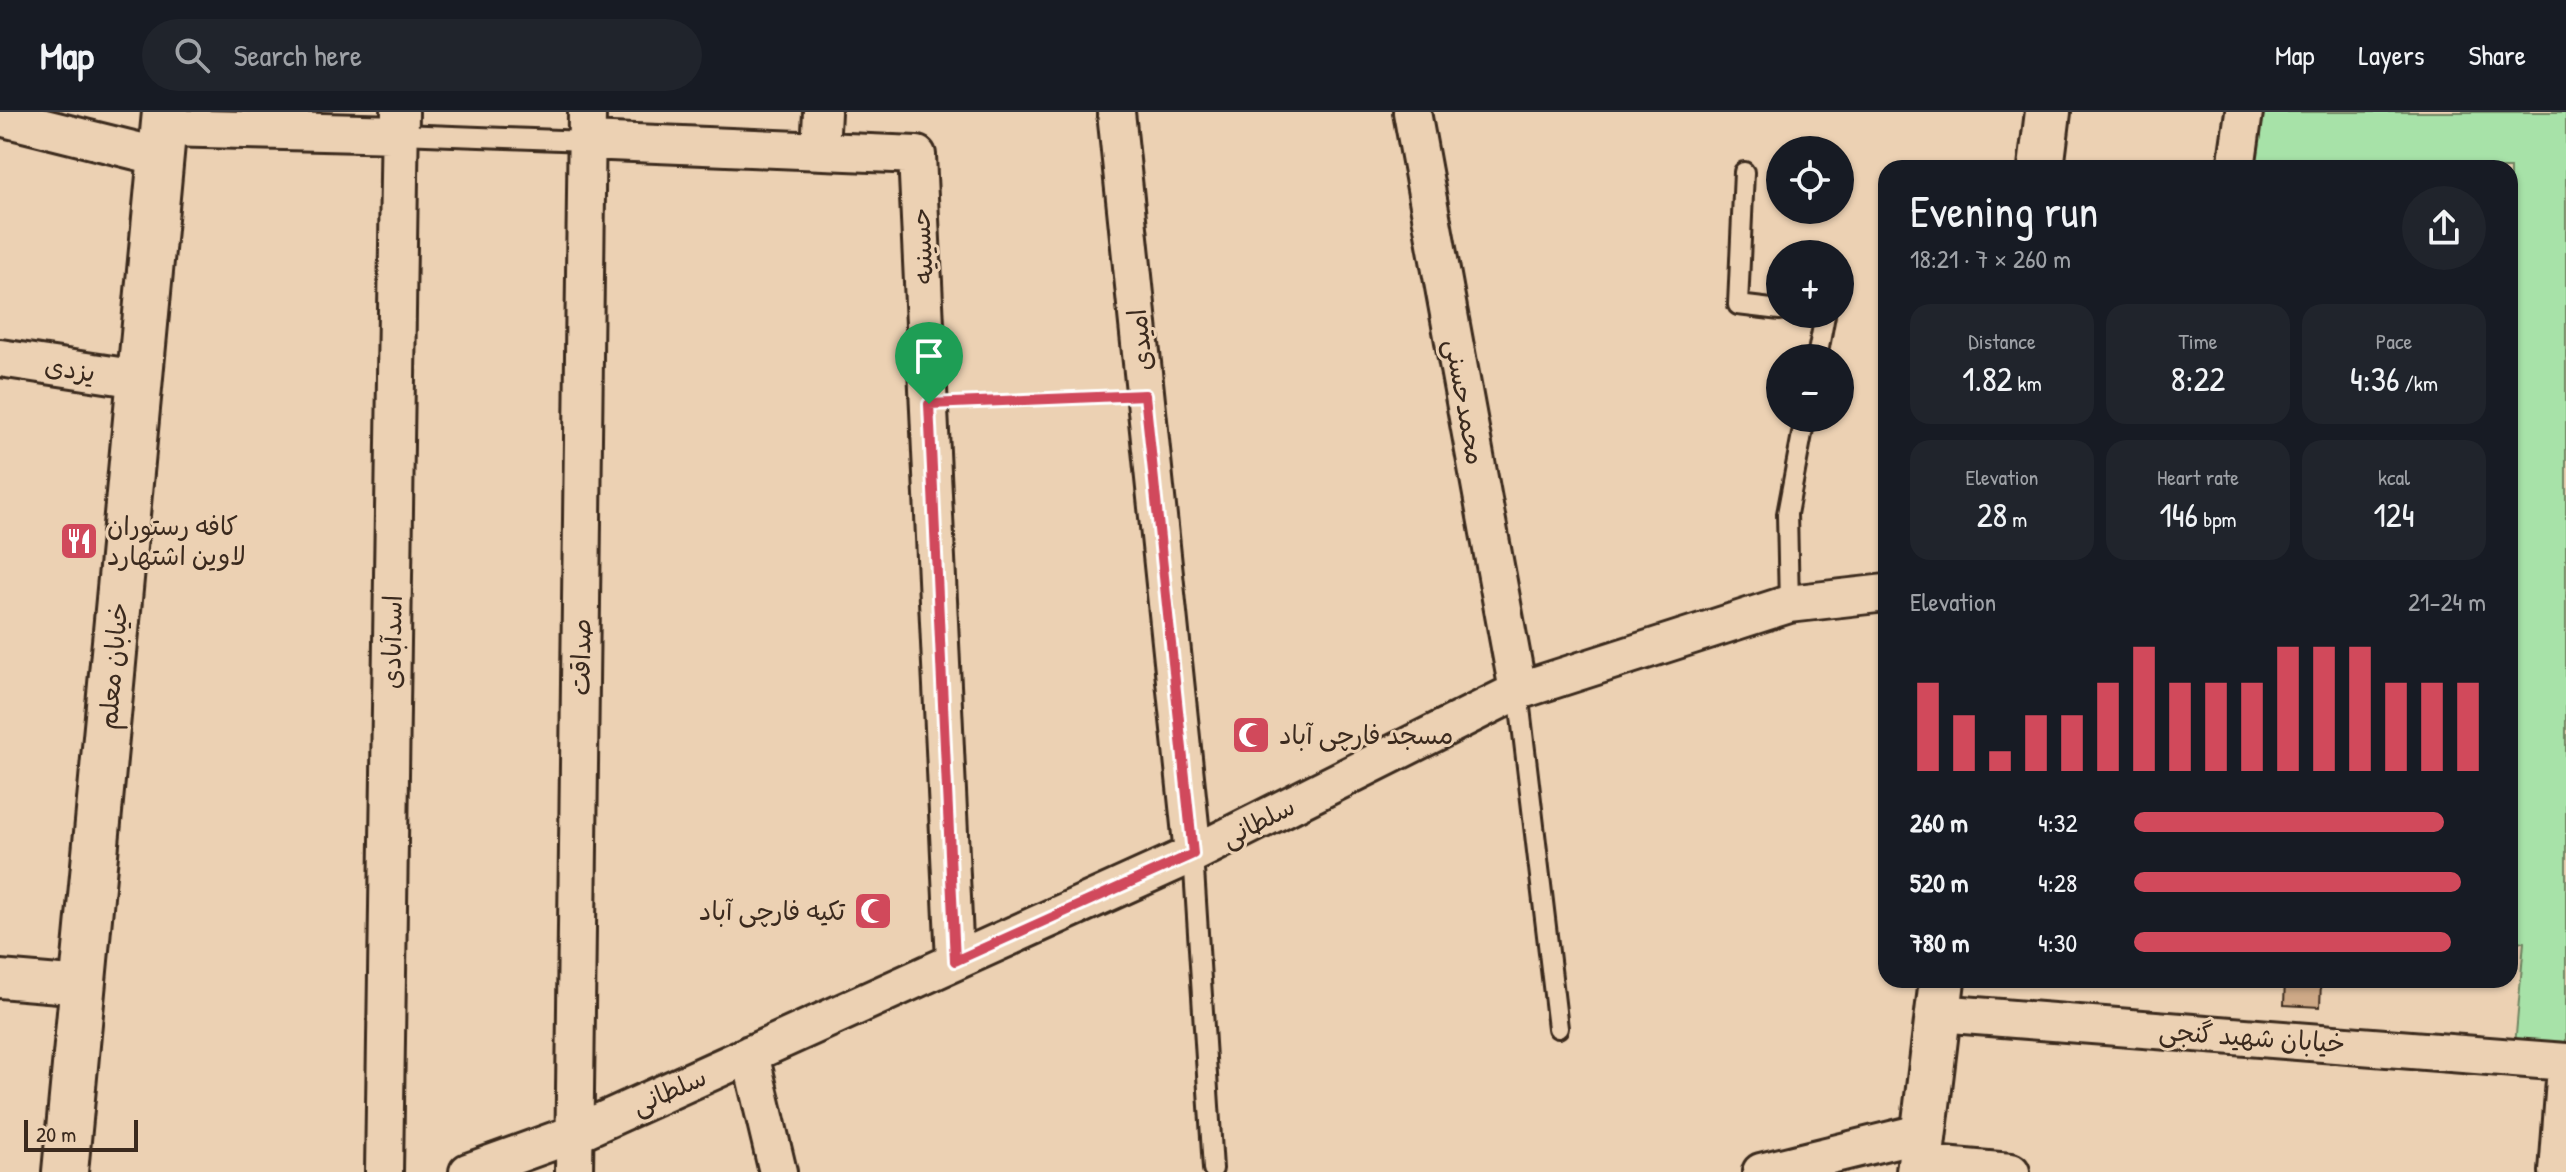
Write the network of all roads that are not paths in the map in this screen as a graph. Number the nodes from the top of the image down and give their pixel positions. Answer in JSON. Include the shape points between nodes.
{"nodes":[{"id":1,"x":822,"y":112,"type":"edge"},
{"id":2,"x":1116,"y":112,"type":"edge"},
{"id":3,"x":1412,"y":112,"type":"edge"},
{"id":4,"x":2048,"y":112,"type":"edge"},
{"id":5,"x":2244,"y":112,"type":"edge"},
{"id":6,"x":0,"y":117,"type":"edge"},
{"id":7,"x":400,"y":123,"type":"edge"},
{"id":8,"x":587,"y":127,"type":"edge"},
{"id":9,"x":163,"y":132,"type":"edge"},
{"id":10,"x":820,"y":150,"type":"junction"},
{"id":11,"x":2042,"y":160,"type":"edge"},
{"id":12,"x":2237,"y":160,"type":"edge"},
{"id":13,"x":1744,"y":172,"type":"dead end"},
{"id":14,"x":1766,"y":308,"type":"edge"},
{"id":15,"x":0,"y":358,"type":"edge"},
{"id":16,"x":139,"y":379,"type":"junction"},
{"id":17,"x":1802,"y":432,"type":"edge"},
{"id":18,"x":1878,"y":594,"type":"edge"},
{"id":19,"x":1789,"y":604,"type":"junction"},
{"id":20,"x":1518,"y":691,"type":"junction"},
{"id":21,"x":1193,"y":854,"type":"junction"},
{"id":22,"x":955,"y":961,"type":"junction"},
{"id":23,"x":0,"y":979,"type":"edge"},
{"id":24,"x":83,"y":986,"type":"junction"},
{"id":25,"x":1940,"y":996,"type":"edge"},
{"id":26,"x":1558,"y":1028,"type":"dead end"},
{"id":27,"x":750,"y":1054,"type":"junction"},
{"id":28,"x":2566,"y":1065,"type":"edge"},
{"id":29,"x":576,"y":1133,"type":"junction"},
{"id":30,"x":1921,"y":1156,"type":"edge"},
{"id":31,"x":1213,"y":1169,"type":"dead end"},
{"id":32,"x":65,"y":1172,"type":"edge"},
{"id":33,"x":384,"y":1172,"type":"edge"},
{"id":34,"x":468,"y":1172,"type":"edge"},
{"id":35,"x":574,"y":1172,"type":"edge"},
{"id":36,"x":778,"y":1172,"type":"edge"},
{"id":37,"x":1761,"y":1172,"type":"edge"},
{"id":38,"x":2011,"y":1172,"type":"edge"},
{"id":39,"x":2558,"y":1172,"type":"edge"}],
"edges":[{"from":1,"to":10,"type":"street"},
{"from":2,"to":21,"type":"street","name":"امیدی"},
{"from":3,"to":20,"type":"street","name":"محمدحسنی"},
{"from":4,"to":11,"type":"main road"},
{"from":5,"to":12,"type":"street"},
{"from":6,"to":9,"type":"street"},
{"from":7,"to":8,"type":"lane"},
{"from":7,"to":9,"type":"street"},
{"from":7,"to":33,"type":"street","name":"اسدآبادی"},
{"from":8,"to":10,"type":"street"},
{"from":8,"to":29,"type":"street","name":"صداقت"},
{"from":9,"to":16,"type":"main road","name":"خیابان معلم"},
{"from":10,"to":22,"type":"street","name":"حسینیه","via":[[917,155]]},
{"from":13,"to":14,"type":"lane","via":[[1738,305]]},
{"from":15,"to":16,"type":"street","name":"یزدی"},
{"from":16,"to":24,"type":"main road","name":"خیابان معلم"},
{"from":17,"to":19,"type":"lane","via":[[1787,514]]},
{"from":18,"to":19,"type":"street","name":"سلطانی"},
{"from":19,"to":20,"type":"street","name":"سلطانی"},
{"from":20,"to":21,"type":"street","name":"سلطانی"},
{"from":20,"to":26,"type":"lane"},
{"from":21,"to":22,"type":"street","name":"سلطانی"},
{"from":21,"to":31,"type":"lane"},
{"from":22,"to":27,"type":"street","name":"سلطانی"},
{"from":23,"to":24,"type":"street"},
{"from":24,"to":32,"type":"main road","name":"خیابان معلم"},
{"from":25,"to":28,"type":"street","name":"خیابان شهید گنجی"},
{"from":25,"to":30,"type":"main road"},
{"from":27,"to":29,"type":"street","name":"سلطانی"},
{"from":27,"to":36,"type":"street"},
{"from":28,"to":39,"type":"street"},
{"from":29,"to":34,"type":"street","name":"سلطانی"},
{"from":29,"to":35,"type":"street","name":"صداقت"},
{"from":30,"to":37,"type":"street"},
{"from":30,"to":38,"type":"street"}]}
